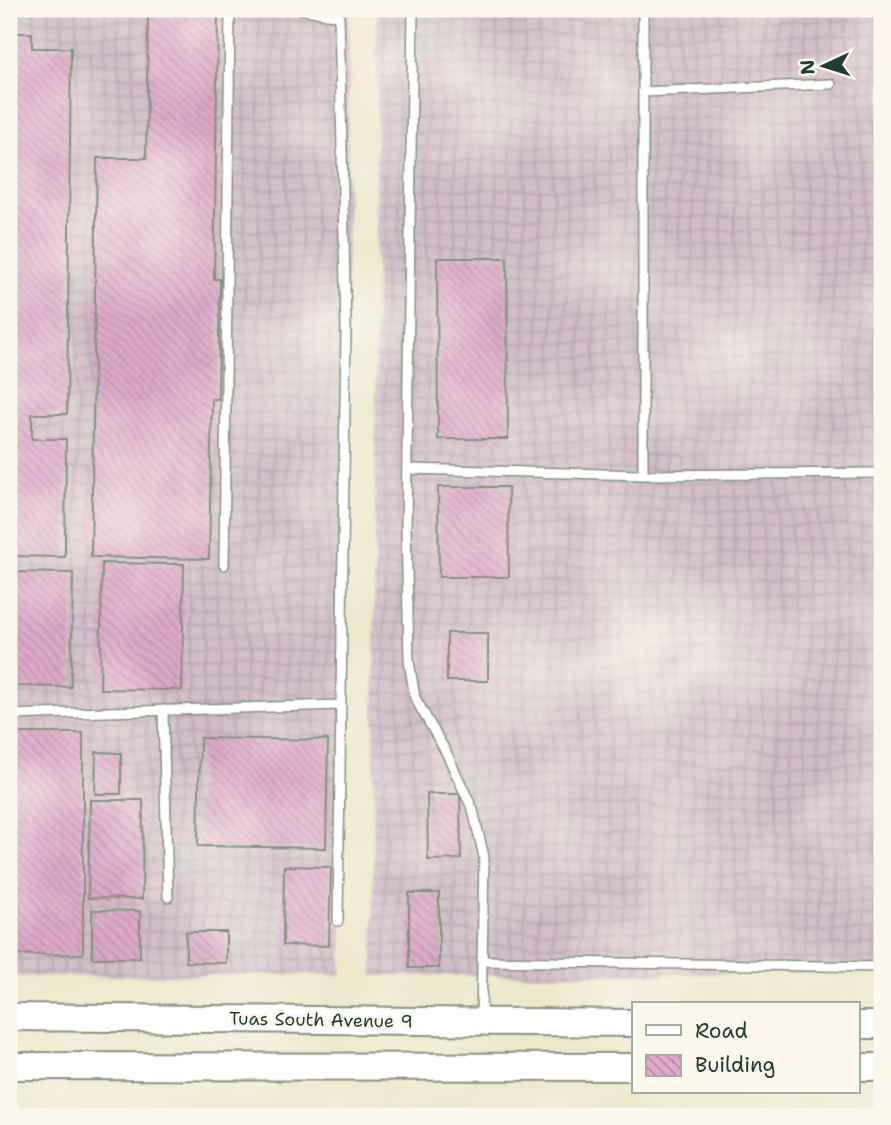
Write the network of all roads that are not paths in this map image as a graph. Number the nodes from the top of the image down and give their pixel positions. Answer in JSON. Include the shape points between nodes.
{"nodes":[{"id":1,"x":230,"y":9,"type":"edge"},
{"id":2,"x":301,"y":9,"type":"edge"},
{"id":3,"x":413,"y":9,"type":"edge"},
{"id":4,"x":643,"y":9,"type":"edge"},
{"id":5,"x":831,"y":85,"type":"dead end"},
{"id":6,"x":643,"y":92,"type":"junction"},
{"id":7,"x":407,"y":469,"type":"junction"},
{"id":8,"x":882,"y":473,"type":"edge"},
{"id":9,"x":643,"y":475,"type":"junction"},
{"id":10,"x":224,"y":565,"type":"dead end"},
{"id":11,"x":341,"y":705,"type":"junction"},
{"id":12,"x":163,"y":710,"type":"junction"},
{"id":13,"x":9,"y":715,"type":"edge"},
{"id":14,"x":168,"y":897,"type":"dead end"},
{"id":15,"x":338,"y":921,"type":"dead end"},
{"id":16,"x":482,"y":961,"type":"junction"},
{"id":17,"x":882,"y":967,"type":"edge"},
{"id":18,"x":9,"y":1017,"type":"edge"},
{"id":19,"x":481,"y":1021,"type":"junction"},
{"id":20,"x":632,"y":1023,"type":"edge"},
{"id":21,"x":860,"y":1025,"type":"edge"},
{"id":22,"x":882,"y":1025,"type":"edge"},
{"id":23,"x":9,"y":1066,"type":"edge"},
{"id":24,"x":632,"y":1067,"type":"edge"},
{"id":25,"x":860,"y":1067,"type":"edge"},
{"id":26,"x":882,"y":1067,"type":"edge"}],
"edges":[{"from":1,"to":10,"type":"lane"},
{"from":2,"to":11,"type":"lane","via":[[339,16],[346,328]]},
{"from":3,"to":7,"type":"lane"},
{"from":4,"to":6,"type":"lane"},
{"from":5,"to":6,"type":"lane"},
{"from":6,"to":9,"type":"lane"},
{"from":7,"to":9,"type":"lane"},
{"from":7,"to":16,"type":"lane","via":[[409,661],[415,698],[473,810],[484,857]]},
{"from":8,"to":9,"type":"lane"},
{"from":11,"to":12,"type":"lane"},
{"from":11,"to":15,"type":"lane"},
{"from":12,"to":13,"type":"lane"},
{"from":12,"to":14,"type":"lane"},
{"from":16,"to":17,"type":"lane"},
{"from":16,"to":19,"type":"lane"},
{"from":18,"to":19,"type":"street","name":"Tuas South Avenue 9"},
{"from":19,"to":20,"type":"street","name":"Tuas South Avenue 9"},
{"from":21,"to":22,"type":"street"},
{"from":23,"to":24,"type":"street"},
{"from":25,"to":26,"type":"street"}]}
